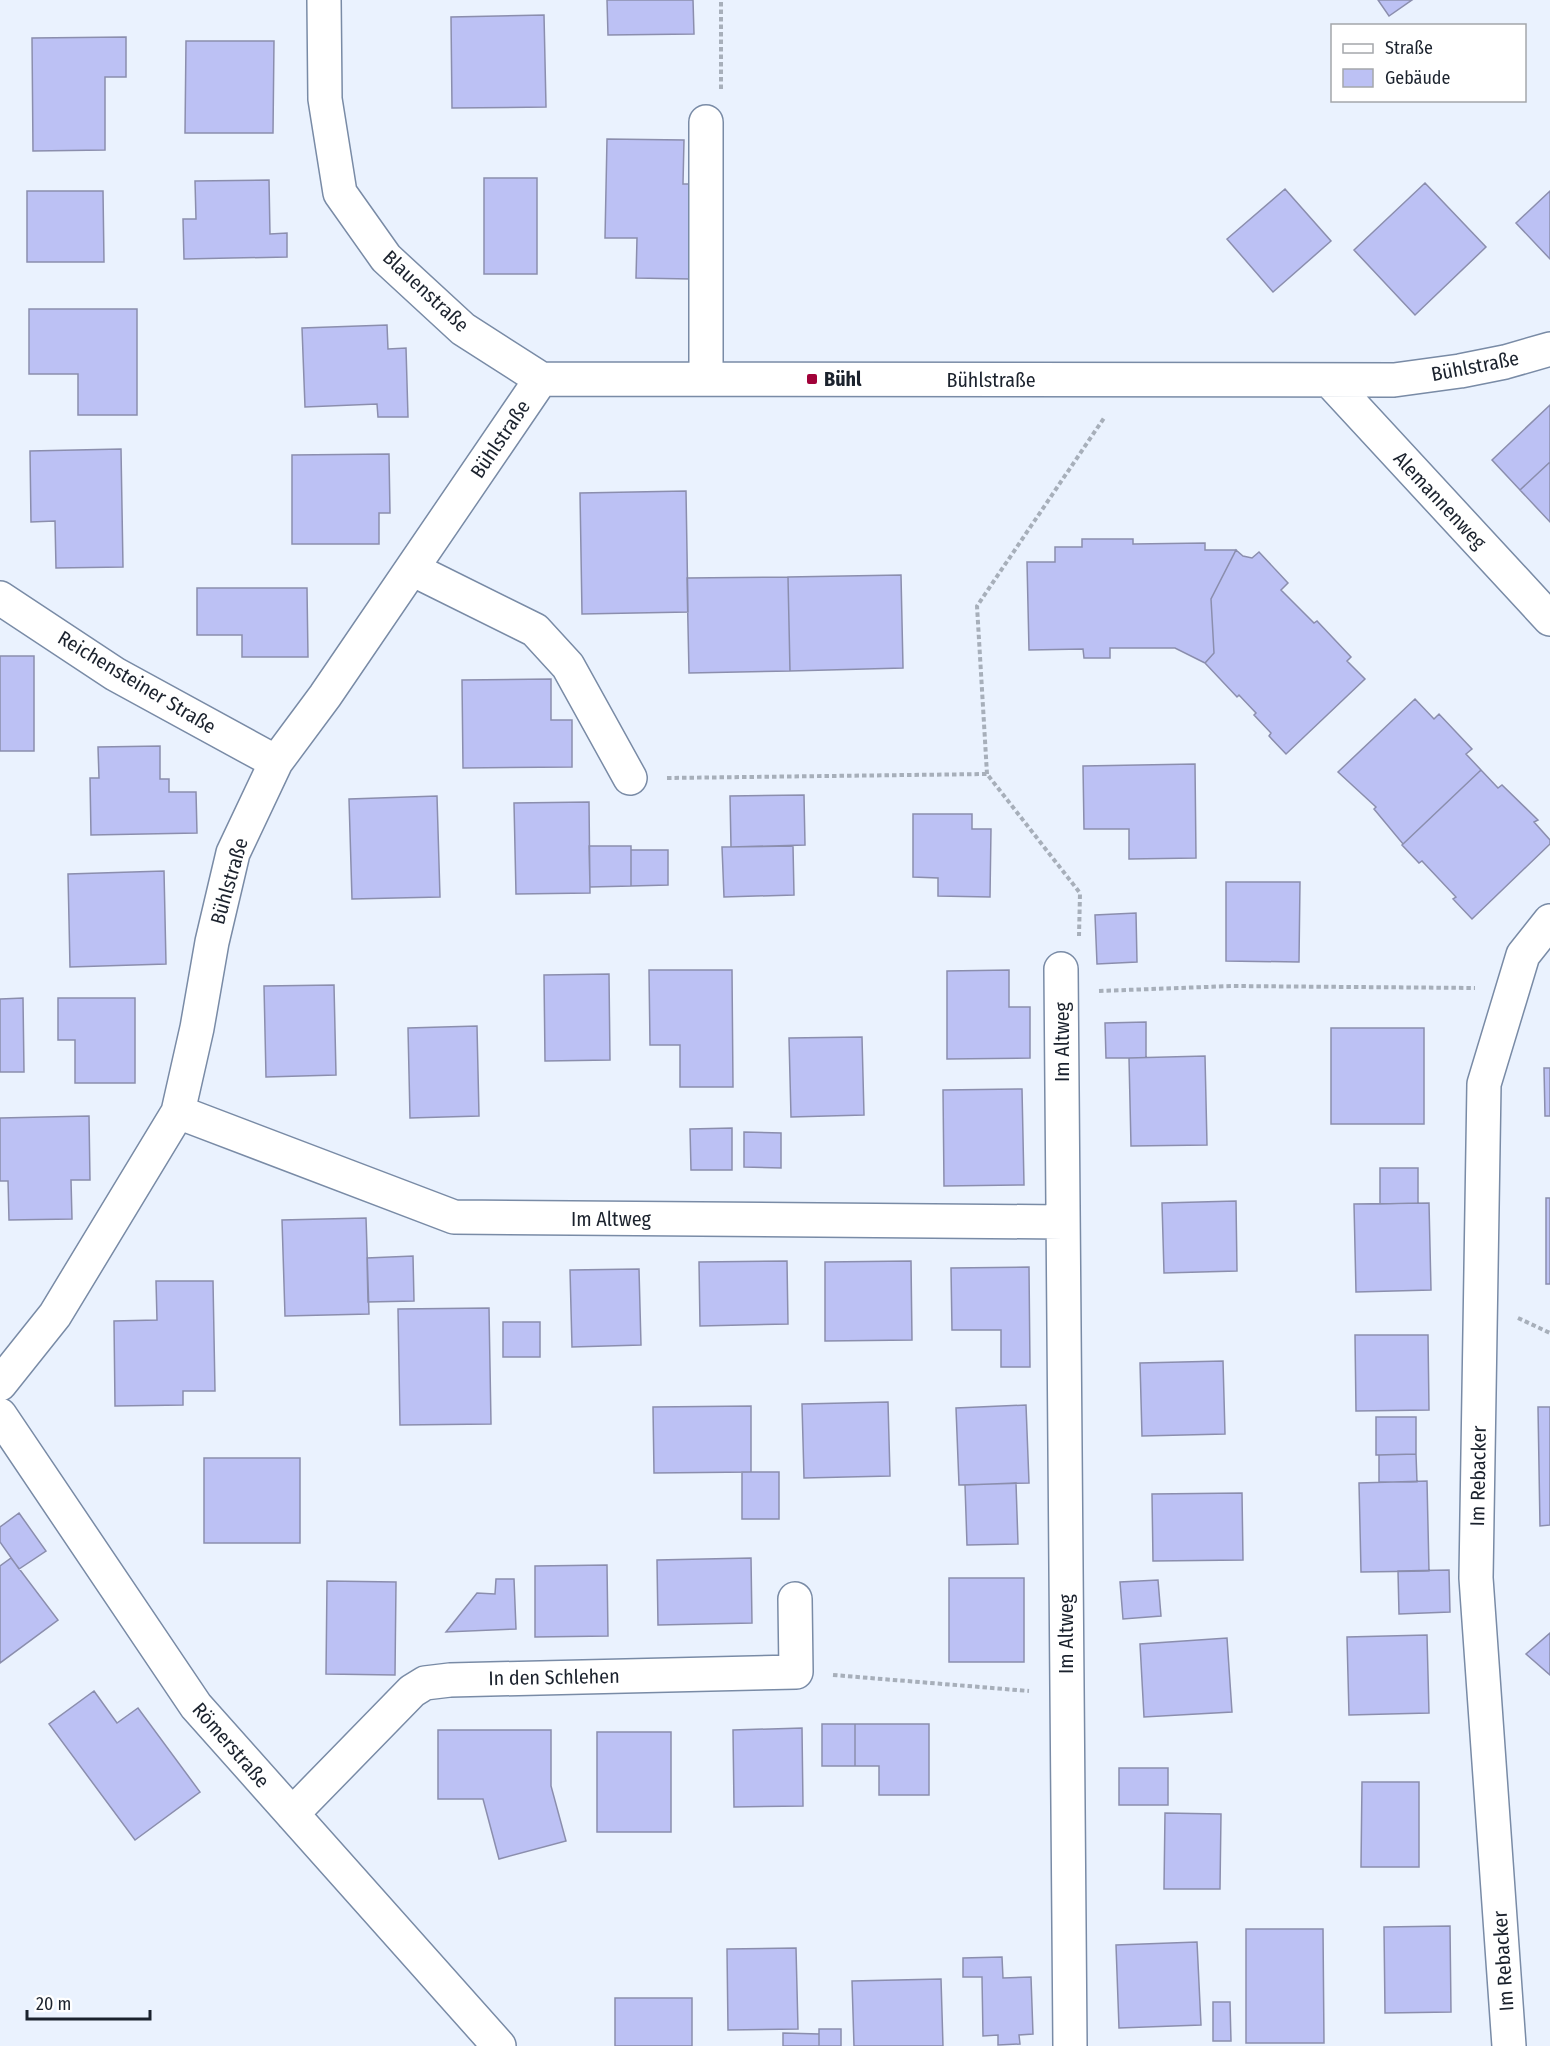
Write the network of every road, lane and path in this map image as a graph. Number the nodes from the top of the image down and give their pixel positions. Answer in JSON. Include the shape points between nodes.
{"nodes":[{"id":1,"x":324,"y":0,"type":"edge"},
{"id":2,"x":721,"y":0,"type":"edge"},
{"id":3,"x":706,"y":122,"type":"joint"},
{"id":4,"x":1550,"y":349,"type":"edge"},
{"id":5,"x":541,"y":379,"type":"junction"},
{"id":6,"x":706,"y":379,"type":"junction"},
{"id":7,"x":1130,"y":380,"type":"junction"},
{"id":8,"x":1329,"y":380,"type":"junction"},
{"id":9,"x":412,"y":569,"type":"junction"},
{"id":10,"x":0,"y":598,"type":"edge"},
{"id":11,"x":1550,"y":619,"type":"edge"},
{"id":12,"x":276,"y":762,"type":"junction"},
{"id":13,"x":987,"y":774,"type":"junction"},
{"id":14,"x":630,"y":778,"type":"joint"},
{"id":15,"x":1550,"y":921,"type":"edge"},
{"id":16,"x":1062,"y":981,"type":"junction"},
{"id":17,"x":1513,"y":988,"type":"junction"},
{"id":18,"x":178,"y":1112,"type":"junction"},
{"id":19,"x":1063,"y":1222,"type":"junction"},
{"id":20,"x":0,"y":1384,"type":"edge"},
{"id":21,"x":0,"y":1415,"type":"edge"},
{"id":22,"x":795,"y":1599,"type":"dead end"},
{"id":23,"x":796,"y":1672,"type":"junction"},
{"id":24,"x":1067,"y":1694,"type":"junction"},
{"id":25,"x":292,"y":1814,"type":"junction"},
{"id":26,"x":499,"y":2046,"type":"edge"},
{"id":27,"x":1070,"y":2046,"type":"edge"},
{"id":28,"x":1509,"y":2046,"type":"edge"}],
"edges":[{"from":1,"to":5,"type":"street","name":"Blauenstraße","via":[[325,99],[340,193],[386,258],[463,328]]},
{"from":2,"to":3,"type":"path","via":[[721,115]]},
{"from":3,"to":6,"type":"street"},
{"from":4,"to":8,"type":"street","name":"Bühlstraße","via":[[1460,372],[1394,380]]},
{"from":5,"to":6,"type":"street","name":"Bühlstraße"},
{"from":5,"to":9,"type":"street","name":"Bühlstraße"},
{"from":6,"to":7,"type":"street","name":"Bühlstraße"},
{"from":7,"to":8,"type":"street","name":"Bühlstraße"},
{"from":7,"to":13,"type":"path","via":[[976,606]]},
{"from":8,"to":11,"type":"street","name":"Alemannenweg"},
{"from":9,"to":12,"type":"street","name":"Bühlstraße"},
{"from":9,"to":14,"type":"street","via":[[535,630],[568,666]]},
{"from":10,"to":12,"type":"street","name":"Reichensteiner Straße","via":[[115,674]]},
{"from":12,"to":18,"type":"street","name":"Bühlstraße","via":[[233,853]]},
{"from":13,"to":14,"type":"path"},
{"from":13,"to":16,"type":"path","via":[[1080,893],[1079,969]]},
{"from":15,"to":17,"type":"street","name":"Im Rebacker","via":[[1523,955]]},
{"from":16,"to":17,"type":"path"},
{"from":16,"to":19,"type":"street","name":"Im Altweg"},
{"from":17,"to":28,"type":"street","name":"Im Rebacker","via":[[1484,1084],[1476,1578]]},
{"from":18,"to":19,"type":"street","name":"Im Altweg","via":[[454,1217]]},
{"from":18,"to":20,"type":"street","name":"Bühlstraße","via":[[55,1315]]},
{"from":19,"to":24,"type":"street","name":"Im Altweg"},
{"from":21,"to":25,"type":"street","name":"Römerstraße","via":[[196,1706]]},
{"from":22,"to":23,"type":"street"},
{"from":23,"to":24,"type":"path"},
{"from":23,"to":25,"type":"street","name":"In den Schlehen","via":[[424,1683]]},
{"from":24,"to":27,"type":"street","name":"Im Altweg"},
{"from":25,"to":26,"type":"street","name":"Römerstraße"}]}
